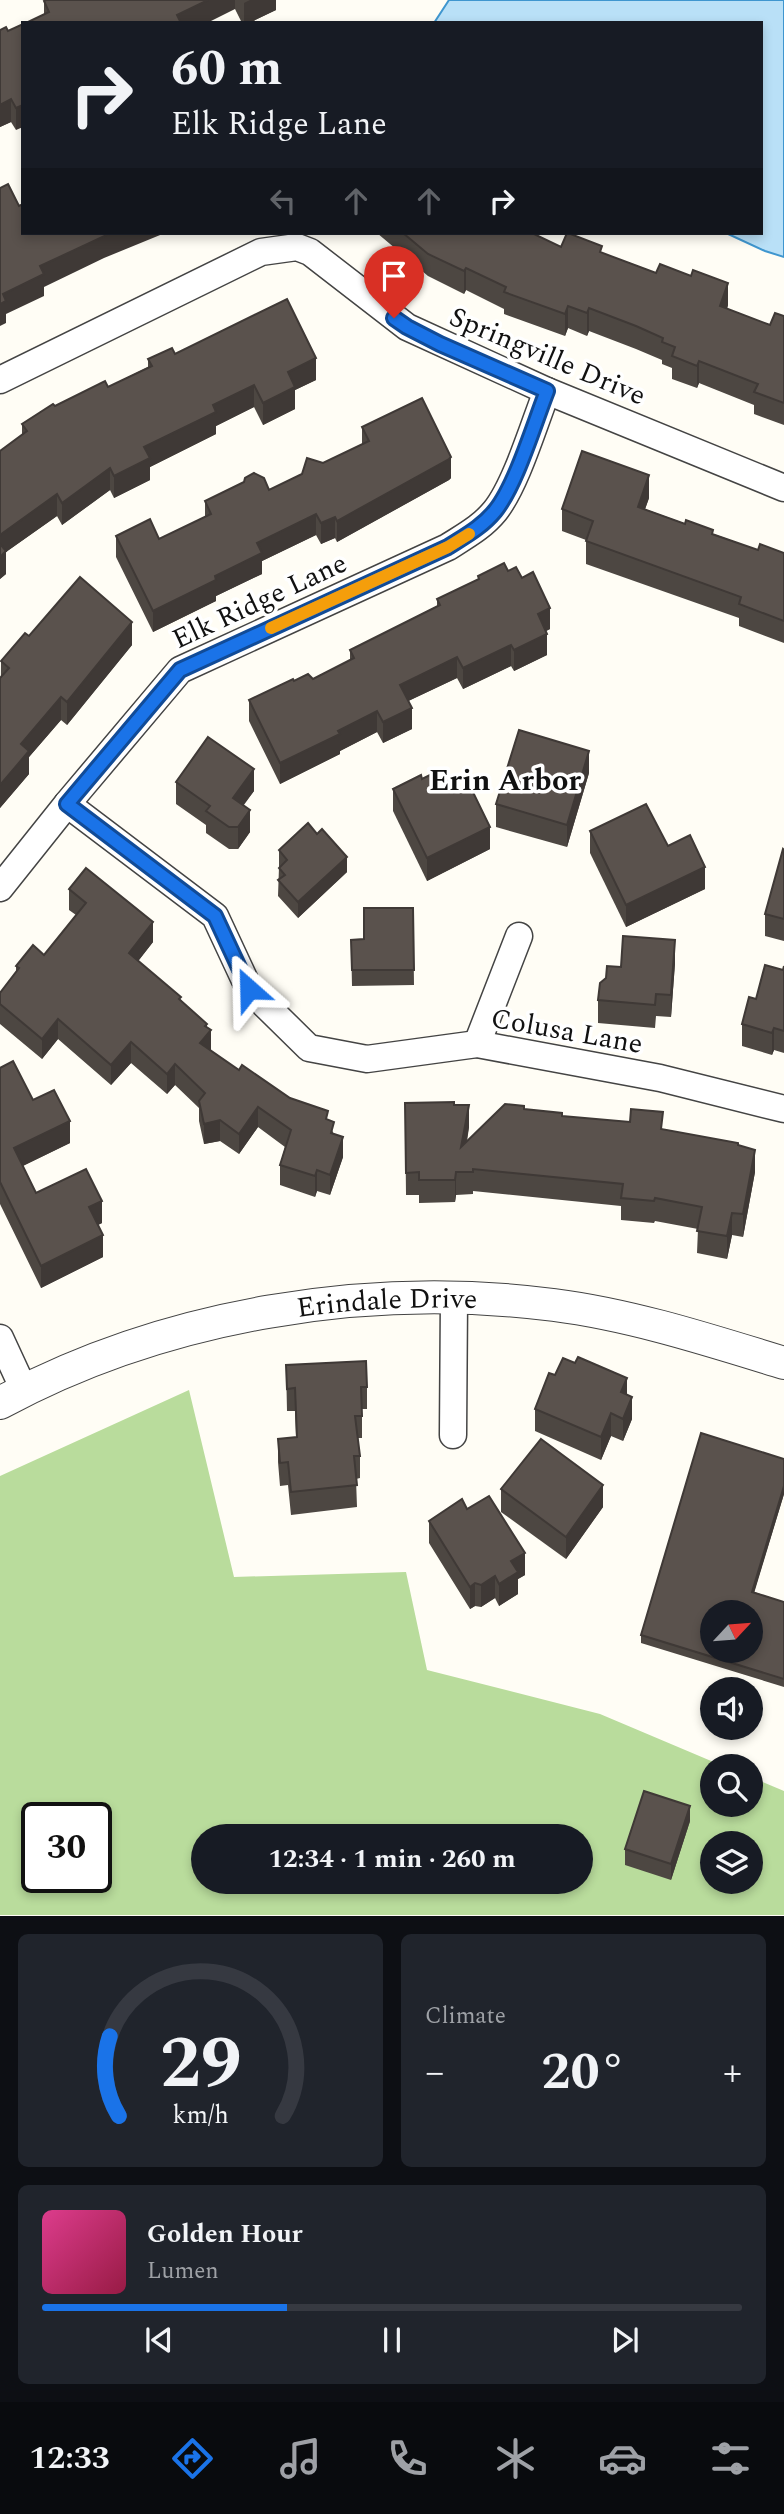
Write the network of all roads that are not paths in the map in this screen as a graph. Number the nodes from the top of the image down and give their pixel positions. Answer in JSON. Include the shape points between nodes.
{"nodes":[{"id":1,"x":0,"y":380,"type":"edge"},
{"id":2,"x":547,"y":391,"type":"junction"},
{"id":3,"x":784,"y":488,"type":"edge"},
{"id":4,"x":67,"y":804,"type":"junction"},
{"id":5,"x":0,"y":888,"type":"edge"},
{"id":6,"x":519,"y":936,"type":"dead end"},
{"id":7,"x":477,"y":1044,"type":"junction"},
{"id":8,"x":784,"y":1110,"type":"edge"},
{"id":9,"x":454,"y":1298,"type":"junction"},
{"id":10,"x":0,"y":1338,"type":"edge"},
{"id":11,"x":782,"y":1355,"type":"edge"},
{"id":12,"x":12,"y":1396,"type":"edge"},
{"id":13,"x":453,"y":1435,"type":"dead end"}],
"edges":[{"from":1,"to":2,"type":"street","name":"Springville Drive","via":[[261,252],[297,247],[327,263],[407,327]]},
{"from":2,"to":3,"type":"street","name":"Springville Drive"},
{"from":2,"to":4,"type":"street","name":"Elk Ridge Lane","via":[[506,495],[477,529],[448,547],[180,670]]},
{"from":4,"to":5,"type":"street","name":"Elk Ridge Lane"},
{"from":4,"to":7,"type":"street","name":"Colusa Lane","via":[[215,916],[249,989],[309,1048],[367,1059]]},
{"from":6,"to":7,"type":"street"},
{"from":7,"to":8,"type":"street","name":"Colusa Lane","via":[[660,1078]]},
{"from":9,"to":11,"type":"street","name":"Erindale Drive","via":[[556,1305]]},
{"from":9,"to":12,"type":"street","name":"Erindale Drive","via":[[326,1304],[219,1323],[80,1365]]},
{"from":9,"to":13,"type":"street"},
{"from":10,"to":12,"type":"street"}]}
